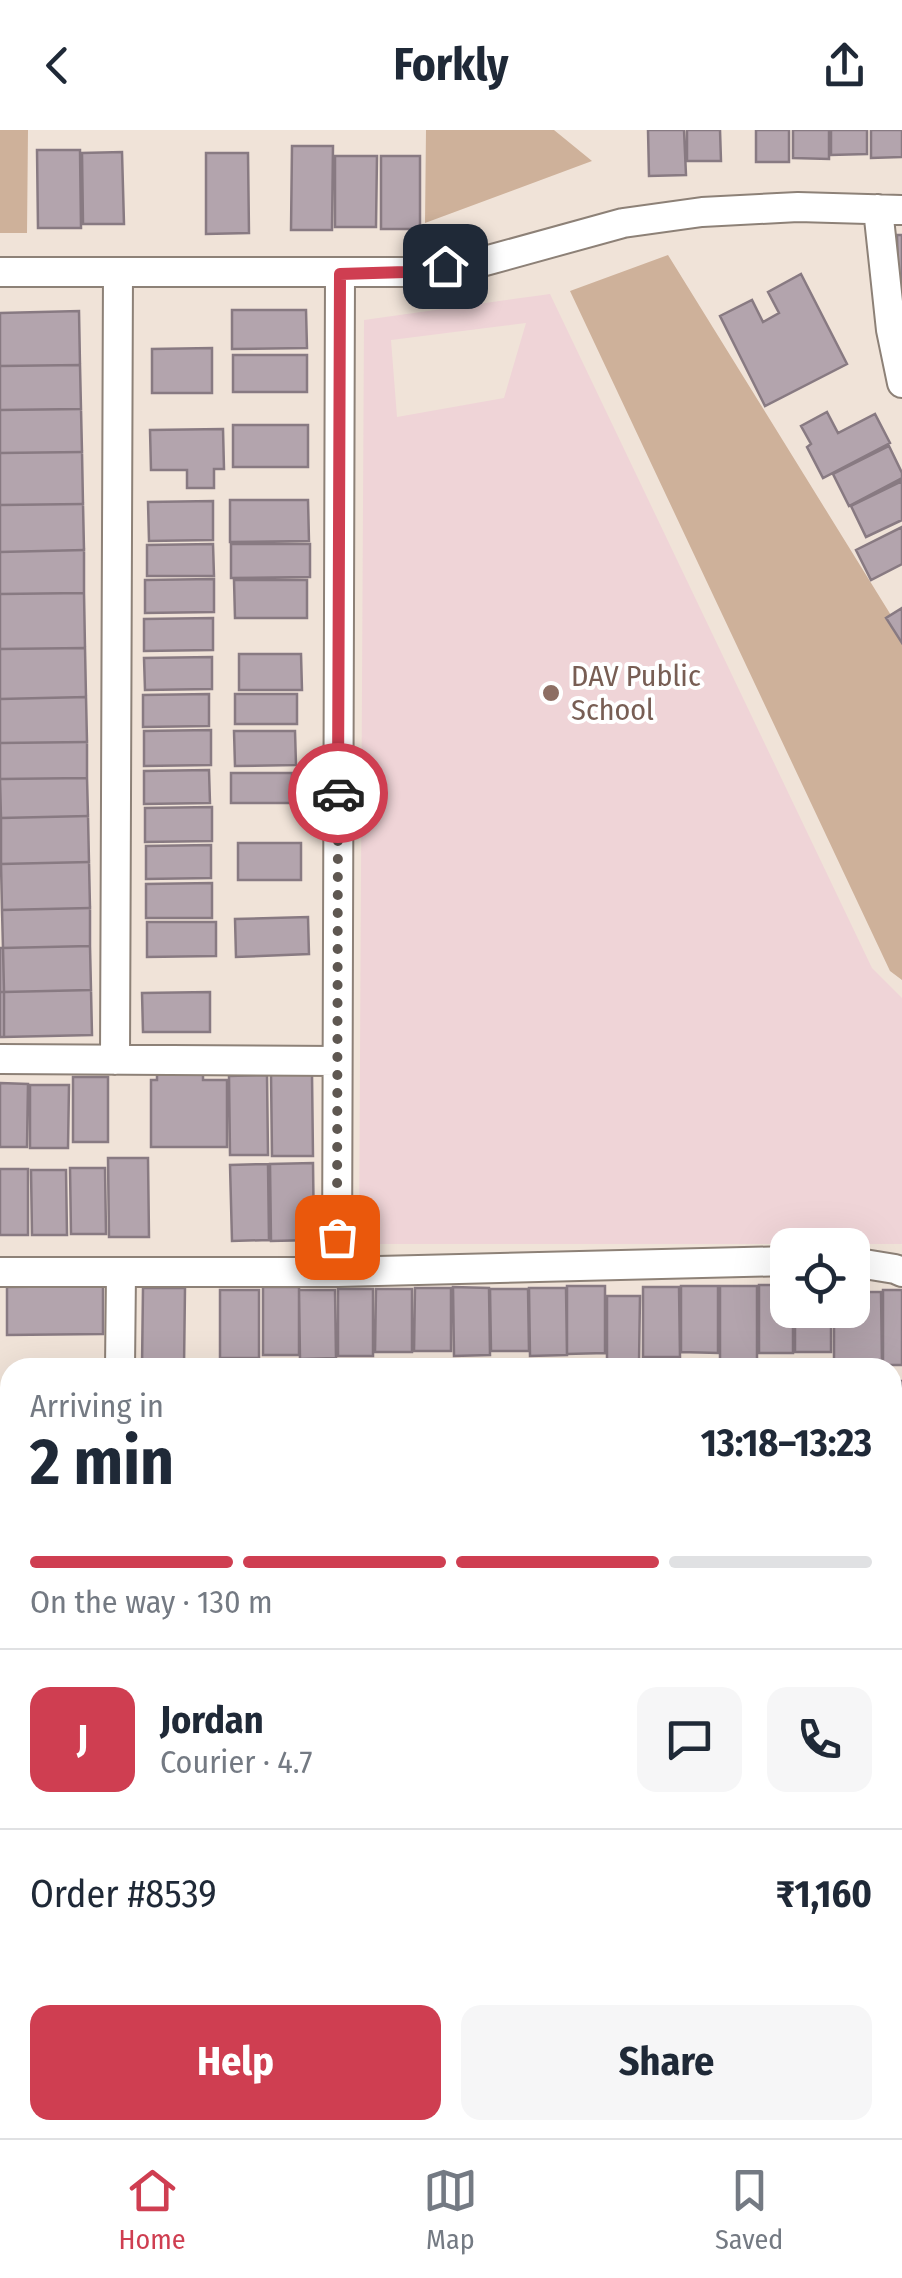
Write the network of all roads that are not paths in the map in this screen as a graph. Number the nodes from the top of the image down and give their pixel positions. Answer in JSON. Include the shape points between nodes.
{"nodes":[{"id":1,"x":890,"y":210,"type":"edge"},
{"id":2,"x":0,"y":272,"type":"edge"},
{"id":3,"x":118,"y":272,"type":"junction"},
{"id":4,"x":340,"y":274,"type":"junction"},
{"id":5,"x":902,"y":383,"type":"edge"},
{"id":6,"x":0,"y":1059,"type":"edge"},
{"id":7,"x":115,"y":1060,"type":"junction"},
{"id":8,"x":337,"y":1061,"type":"junction"},
{"id":9,"x":770,"y":1262,"type":"edge"},
{"id":10,"x":870,"y":1265,"type":"edge"},
{"id":11,"x":0,"y":1272,"type":"edge"},
{"id":12,"x":337,"y":1272,"type":"junction"},
{"id":13,"x":902,"y":1272,"type":"edge"},
{"id":14,"x":121,"y":1273,"type":"junction"},
{"id":15,"x":120,"y":1358,"type":"edge"}],
"edges":[{"from":1,"to":4,"type":"street","via":[[702,212],[623,223],[484,260]]},
{"from":1,"to":5,"type":"street","via":[[891,330]]},
{"from":2,"to":3,"type":"street"},
{"from":3,"to":4,"type":"street"},
{"from":3,"to":7,"type":"street"},
{"from":4,"to":8,"type":"street"},
{"from":6,"to":7,"type":"street"},
{"from":7,"to":8,"type":"street"},
{"from":8,"to":12,"type":"street"},
{"from":9,"to":12,"type":"street"},
{"from":10,"to":13,"type":"street"},
{"from":11,"to":14,"type":"street"},
{"from":12,"to":14,"type":"street"},
{"from":14,"to":15,"type":"street"}]}
